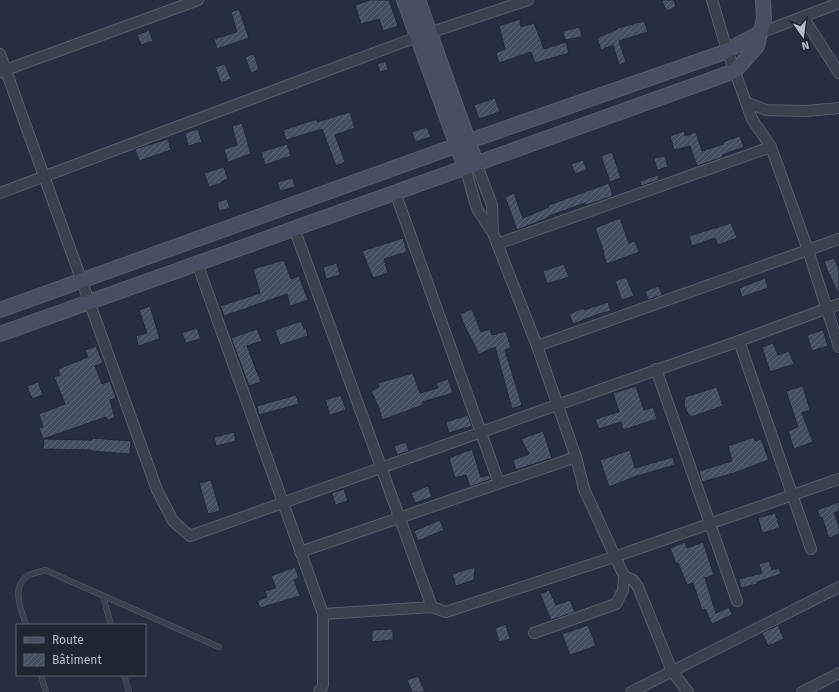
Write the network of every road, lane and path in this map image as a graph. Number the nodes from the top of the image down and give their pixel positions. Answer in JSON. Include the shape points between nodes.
{"nodes":[{"id":1,"x":198,"y":0,"type":"edge"},
{"id":2,"x":404,"y":0,"type":"edge"},
{"id":3,"x":418,"y":0,"type":"edge"},
{"id":4,"x":528,"y":0,"type":"edge"},
{"id":5,"x":712,"y":0,"type":"edge"},
{"id":6,"x":763,"y":0,"type":"edge"},
{"id":7,"x":839,"y":3,"type":"edge"},
{"id":8,"x":803,"y":17,"type":"junction"},
{"id":9,"x":760,"y":33,"type":"junction"},
{"id":10,"x":423,"y":35,"type":"junction"},
{"id":11,"x":727,"y":50,"type":"junction"},
{"id":12,"x":0,"y":54,"type":"edge"},
{"id":13,"x":3,"y":71,"type":"edge"},
{"id":14,"x":734,"y":71,"type":"junction"},
{"id":15,"x":839,"y":73,"type":"edge"},
{"id":16,"x":746,"y":102,"type":"junction"},
{"id":17,"x":839,"y":108,"type":"edge"},
{"id":18,"x":463,"y":143,"type":"junction"},
{"id":19,"x":771,"y":147,"type":"junction"},
{"id":20,"x":471,"y":165,"type":"junction"},
{"id":21,"x":44,"y":177,"type":"junction"},
{"id":22,"x":395,"y":192,"type":"junction"},
{"id":23,"x":0,"y":193,"type":"edge"},
{"id":24,"x":294,"y":228,"type":"junction"},
{"id":25,"x":493,"y":233,"type":"junction"},
{"id":26,"x":839,"y":239,"type":"edge"},
{"id":27,"x":497,"y":244,"type":"junction"},
{"id":28,"x":808,"y":250,"type":"junction"},
{"id":29,"x":197,"y":263,"type":"junction"},
{"id":30,"x":81,"y":281,"type":"junction"},
{"id":31,"x":89,"y":302,"type":"junction"},
{"id":32,"x":839,"y":304,"type":"edge"},
{"id":33,"x":827,"y":309,"type":"junction"},
{"id":34,"x":0,"y":310,"type":"edge"},
{"id":35,"x":0,"y":334,"type":"edge"},
{"id":36,"x":739,"y":341,"type":"junction"},
{"id":37,"x":537,"y":346,"type":"junction"},
{"id":38,"x":839,"y":347,"type":"edge"},
{"id":39,"x":656,"y":370,"type":"junction"},
{"id":40,"x":557,"y":405,"type":"junction"},
{"id":41,"x":481,"y":432,"type":"junction"},
{"id":42,"x":576,"y":457,"type":"junction"},
{"id":43,"x":381,"y":468,"type":"junction"},
{"id":44,"x":839,"y":479,"type":"edge"},
{"id":45,"x":499,"y":483,"type":"junction"},
{"id":46,"x":792,"y":495,"type":"junction"},
{"id":47,"x":283,"y":503,"type":"junction"},
{"id":48,"x":398,"y":518,"type":"junction"},
{"id":49,"x":710,"y":524,"type":"junction"},
{"id":50,"x":811,"y":549,"type":"dead end"},
{"id":51,"x":300,"y":552,"type":"junction"},
{"id":52,"x":614,"y":557,"type":"junction"},
{"id":53,"x":624,"y":576,"type":"junction"},
{"id":54,"x":839,"y":586,"type":"edge"},
{"id":55,"x":103,"y":596,"type":"junction"},
{"id":56,"x":737,"y":601,"type":"dead end"},
{"id":57,"x":432,"y":607,"type":"junction"},
{"id":58,"x":323,"y":614,"type":"junction"},
{"id":59,"x":26,"y":624,"type":"edge"},
{"id":60,"x":111,"y":624,"type":"edge"},
{"id":61,"x":534,"y":633,"type":"dead end"},
{"id":62,"x":219,"y":647,"type":"dead end"},
{"id":63,"x":672,"y":671,"type":"junction"},
{"id":64,"x":839,"y":673,"type":"edge"},
{"id":65,"x":41,"y":676,"type":"edge"},
{"id":66,"x":124,"y":676,"type":"edge"},
{"id":67,"x":46,"y":692,"type":"edge"},
{"id":68,"x":129,"y":692,"type":"edge"},
{"id":69,"x":319,"y":692,"type":"edge"},
{"id":70,"x":631,"y":692,"type":"edge"},
{"id":71,"x":688,"y":692,"type":"edge"},
{"id":72,"x":802,"y":692,"type":"edge"}],
"edges":[{"from":1,"to":13,"type":"street"},
{"from":2,"to":10,"type":"street"},
{"from":3,"to":10,"type":"street"},
{"from":4,"to":10,"type":"street"},
{"from":5,"to":11,"type":"street"},
{"from":6,"to":9,"type":"street","via":[[764,20]]},
{"from":7,"to":8,"type":"street"},
{"from":8,"to":9,"type":"street"},
{"from":8,"to":15,"type":"street"},
{"from":9,"to":11,"type":"street"},
{"from":9,"to":14,"type":"street","via":[[757,46]]},
{"from":10,"to":18,"type":"street"},
{"from":10,"to":21,"type":"street"},
{"from":11,"to":14,"type":"street"},
{"from":11,"to":18,"type":"street"},
{"from":12,"to":13,"type":"street"},
{"from":13,"to":21,"type":"street"},
{"from":14,"to":16,"type":"street"},
{"from":14,"to":20,"type":"street"},
{"from":16,"to":17,"type":"street","via":[[766,110],[806,111]]},
{"from":16,"to":19,"type":"street","via":[[752,119]]},
{"from":18,"to":20,"type":"street"},
{"from":18,"to":30,"type":"street"},
{"from":19,"to":27,"type":"street"},
{"from":19,"to":28,"type":"street"},
{"from":20,"to":22,"type":"street"},
{"from":20,"to":25,"type":"street","via":[[492,205]]},
{"from":20,"to":25,"type":"street","via":[[477,209]]},
{"from":21,"to":23,"type":"street"},
{"from":21,"to":30,"type":"street"},
{"from":22,"to":24,"type":"street"},
{"from":22,"to":41,"type":"street"},
{"from":24,"to":29,"type":"street"},
{"from":24,"to":43,"type":"street"},
{"from":25,"to":27,"type":"street"},
{"from":26,"to":28,"type":"street"},
{"from":27,"to":37,"type":"street"},
{"from":28,"to":33,"type":"street"},
{"from":28,"to":37,"type":"street"},
{"from":29,"to":31,"type":"street"},
{"from":29,"to":47,"type":"street"},
{"from":30,"to":31,"type":"street"},
{"from":30,"to":34,"type":"street"},
{"from":31,"to":35,"type":"street"},
{"from":31,"to":47,"type":"street","via":[[157,490],[174,521],[190,536]]},
{"from":32,"to":33,"type":"street"},
{"from":33,"to":36,"type":"street"},
{"from":33,"to":38,"type":"street"},
{"from":36,"to":39,"type":"street"},
{"from":36,"to":46,"type":"street"},
{"from":37,"to":40,"type":"street"},
{"from":39,"to":40,"type":"street"},
{"from":39,"to":49,"type":"street"},
{"from":40,"to":41,"type":"street"},
{"from":40,"to":42,"type":"street"},
{"from":41,"to":43,"type":"street"},
{"from":41,"to":45,"type":"street"},
{"from":42,"to":45,"type":"street"},
{"from":42,"to":52,"type":"street","via":[[584,488]]},
{"from":43,"to":47,"type":"street"},
{"from":43,"to":48,"type":"street"},
{"from":44,"to":46,"type":"street"},
{"from":45,"to":48,"type":"street"},
{"from":46,"to":49,"type":"street"},
{"from":46,"to":50,"type":"street"},
{"from":47,"to":51,"type":"street"},
{"from":48,"to":51,"type":"street"},
{"from":48,"to":57,"type":"street"},
{"from":49,"to":52,"type":"street"},
{"from":49,"to":56,"type":"street"},
{"from":51,"to":58,"type":"street"},
{"from":52,"to":53,"type":"street"},
{"from":52,"to":57,"type":"street","via":[[446,612]]},
{"from":53,"to":61,"type":"street","via":[[623,590],[616,604]]},
{"from":53,"to":63,"type":"street","via":[[633,580],[638,587]]},
{"from":54,"to":63,"type":"street"},
{"from":55,"to":59,"type":"lane","via":[[45,570],[30,575],[20,584],[18,597]]},
{"from":55,"to":60,"type":"lane"},
{"from":55,"to":62,"type":"lane"},
{"from":57,"to":58,"type":"street"},
{"from":58,"to":69,"type":"street","via":[[323,685]]},
{"from":63,"to":70,"type":"street"},
{"from":63,"to":71,"type":"street"},
{"from":64,"to":72,"type":"street"},
{"from":65,"to":67,"type":"lane"},
{"from":66,"to":68,"type":"lane"}]}
